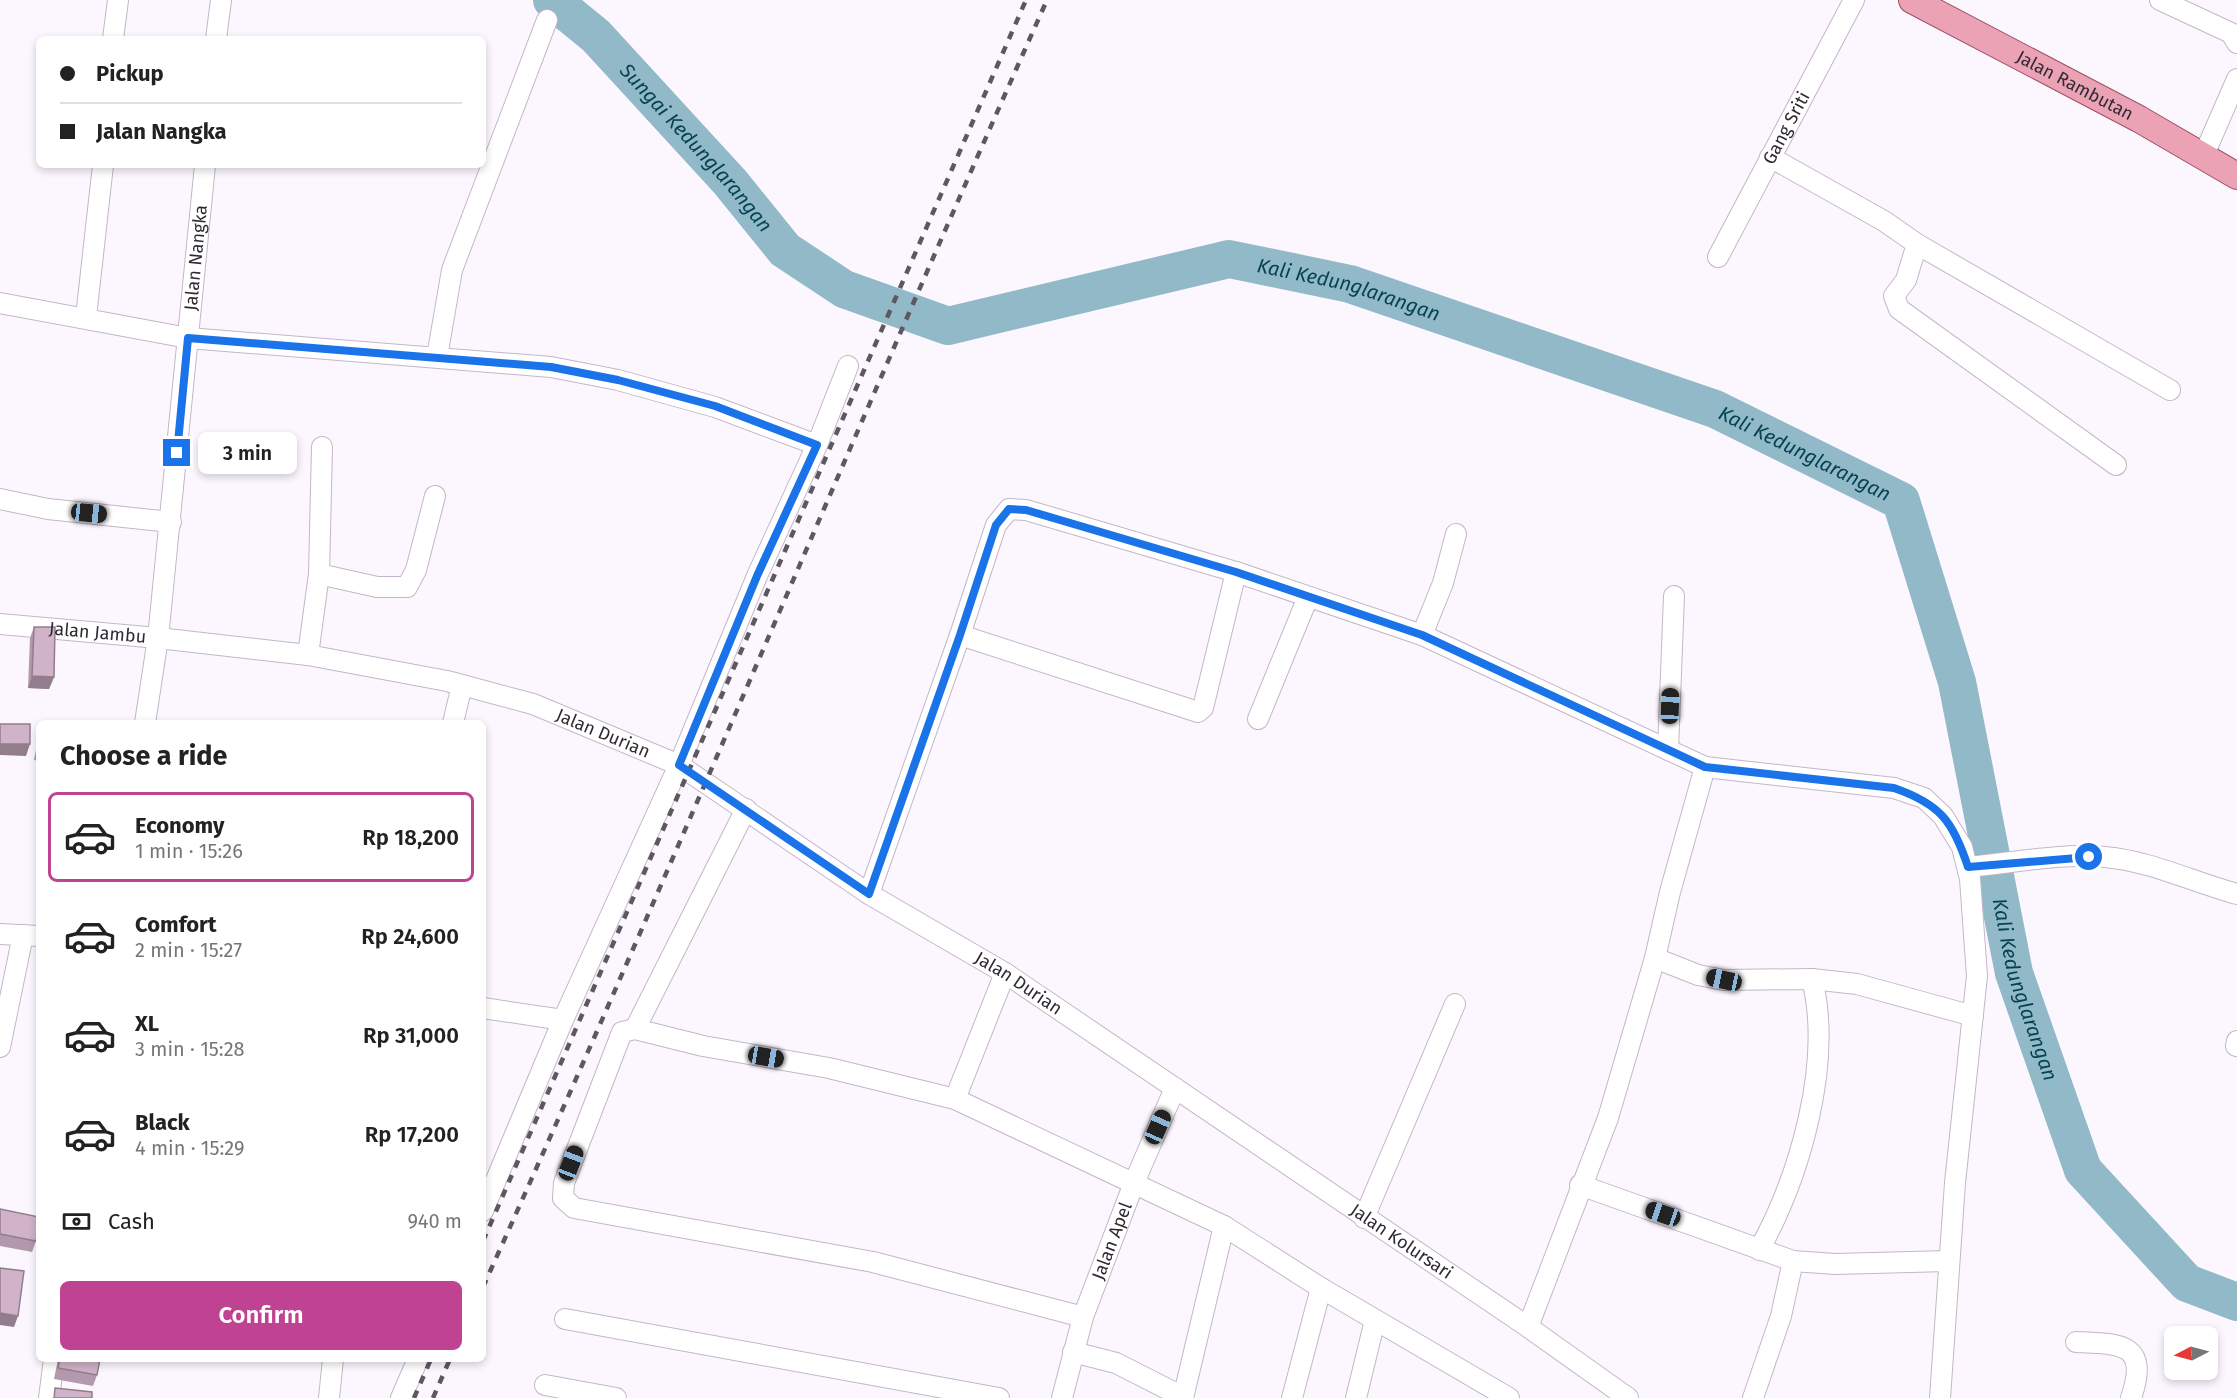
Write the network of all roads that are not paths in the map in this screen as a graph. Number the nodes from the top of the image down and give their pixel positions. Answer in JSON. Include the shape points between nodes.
{"nodes":[{"id":1,"x":118,"y":0,"type":"edge"},
{"id":2,"x":221,"y":0,"type":"edge"},
{"id":3,"x":1854,"y":0,"type":"edge"},
{"id":4,"x":1912,"y":0,"type":"edge"},
{"id":5,"x":2160,"y":0,"type":"edge"},
{"id":6,"x":547,"y":20,"type":"dead end"},
{"id":7,"x":113,"y":36,"type":"edge"},
{"id":8,"x":216,"y":36,"type":"edge"},
{"id":9,"x":2237,"y":43,"type":"edge"},
{"id":10,"x":2237,"y":79,"type":"edge"},
{"id":11,"x":1770,"y":157,"type":"junction"},
{"id":12,"x":2203,"y":157,"type":"junction"},
{"id":13,"x":103,"y":168,"type":"edge"},
{"id":14,"x":204,"y":168,"type":"edge"},
{"id":15,"x":2237,"y":176,"type":"edge"},
{"id":16,"x":1917,"y":244,"type":"junction"},
{"id":17,"x":1718,"y":257,"type":"dead end"},
{"id":18,"x":0,"y":303,"type":"edge"},
{"id":19,"x":86,"y":317,"type":"junction"},
{"id":20,"x":188,"y":338,"type":"junction"},
{"id":21,"x":437,"y":357,"type":"junction"},
{"id":22,"x":848,"y":366,"type":"dead end"},
{"id":23,"x":2169,"y":390,"type":"dead end"},
{"id":24,"x":817,"y":445,"type":"junction"},
{"id":25,"x":322,"y":447,"type":"dead end"},
{"id":26,"x":2115,"y":465,"type":"dead end"},
{"id":27,"x":435,"y":496,"type":"dead end"},
{"id":28,"x":0,"y":499,"type":"edge"},
{"id":29,"x":171,"y":522,"type":"junction"},
{"id":30,"x":1456,"y":534,"type":"dead end"},
{"id":31,"x":1236,"y":572,"type":"junction"},
{"id":32,"x":319,"y":574,"type":"junction"},
{"id":33,"x":1674,"y":596,"type":"dead end"},
{"id":34,"x":1308,"y":597,"type":"junction"},
{"id":35,"x":0,"y":624,"type":"edge"},
{"id":36,"x":960,"y":635,"type":"junction"},
{"id":37,"x":1422,"y":635,"type":"junction"},
{"id":38,"x":158,"y":638,"type":"junction"},
{"id":39,"x":308,"y":655,"type":"junction"},
{"id":40,"x":462,"y":685,"type":"junction"},
{"id":41,"x":1258,"y":719,"type":"dead end"},
{"id":42,"x":146,"y":720,"type":"edge"},
{"id":43,"x":454,"y":720,"type":"edge"},
{"id":44,"x":1668,"y":750,"type":"junction"},
{"id":45,"x":679,"y":765,"type":"junction"},
{"id":46,"x":1705,"y":767,"type":"junction"},
{"id":47,"x":746,"y":808,"type":"junction"},
{"id":48,"x":1973,"y":867,"type":"junction"},
{"id":49,"x":869,"y":894,"type":"junction"},
{"id":50,"x":2237,"y":894,"type":"edge"},
{"id":51,"x":0,"y":934,"type":"edge"},
{"id":52,"x":31,"y":935,"type":"edge"},
{"id":53,"x":1655,"y":958,"type":"junction"},
{"id":54,"x":1812,"y":979,"type":"junction"},
{"id":55,"x":999,"y":986,"type":"junction"},
{"id":56,"x":1455,"y":1004,"type":"dead end"},
{"id":57,"x":486,"y":1008,"type":"edge"},
{"id":58,"x":1973,"y":1016,"type":"junction"},
{"id":59,"x":563,"y":1020,"type":"junction"},
{"id":60,"x":635,"y":1029,"type":"junction"},
{"id":61,"x":0,"y":1047,"type":"edge"},
{"id":62,"x":1175,"y":1088,"type":"junction"},
{"id":63,"x":955,"y":1099,"type":"junction"},
{"id":64,"x":1137,"y":1176,"type":"junction"},
{"id":65,"x":1580,"y":1185,"type":"junction"},
{"id":66,"x":486,"y":1204,"type":"edge"},
{"id":67,"x":1364,"y":1218,"type":"junction"},
{"id":68,"x":1224,"y":1226,"type":"junction"},
{"id":69,"x":1759,"y":1250,"type":"junction"},
{"id":70,"x":1793,"y":1261,"type":"junction"},
{"id":71,"x":1948,"y":1261,"type":"junction"},
{"id":72,"x":1320,"y":1288,"type":"junction"},
{"id":73,"x":1083,"y":1317,"type":"junction"},
{"id":74,"x":565,"y":1319,"type":"dead end"},
{"id":75,"x":1375,"y":1320,"type":"junction"},
{"id":76,"x":1528,"y":1327,"type":"junction"},
{"id":77,"x":2076,"y":1342,"type":"dead end"},
{"id":78,"x":1073,"y":1352,"type":"junction"},
{"id":79,"x":54,"y":1362,"type":"edge"},
{"id":80,"x":333,"y":1362,"type":"edge"},
{"id":81,"x":417,"y":1362,"type":"edge"},
{"id":82,"x":545,"y":1385,"type":"dead end"},
{"id":83,"x":1183,"y":1397,"type":"edge"},
{"id":84,"x":49,"y":1398,"type":"edge"},
{"id":85,"x":329,"y":1398,"type":"edge"},
{"id":86,"x":401,"y":1398,"type":"edge"},
{"id":87,"x":616,"y":1398,"type":"edge"},
{"id":88,"x":999,"y":1398,"type":"edge"},
{"id":89,"x":1062,"y":1398,"type":"edge"},
{"id":90,"x":1292,"y":1398,"type":"edge"},
{"id":91,"x":1356,"y":1398,"type":"edge"},
{"id":92,"x":1509,"y":1398,"type":"edge"},
{"id":93,"x":1628,"y":1398,"type":"edge"},
{"id":94,"x":1753,"y":1398,"type":"edge"},
{"id":95,"x":1940,"y":1398,"type":"edge"},
{"id":96,"x":2131,"y":1398,"type":"edge"}],
"edges":[{"from":1,"to":7,"type":"street"},
{"from":2,"to":8,"type":"street"},
{"from":3,"to":11,"type":"street","name":"Gang Sriti"},
{"from":4,"to":12,"type":"main road","name":"Jalan Rambutan","via":[[2139,119]]},
{"from":5,"to":9,"type":"street","via":[[2231,33]]},
{"from":6,"to":21,"type":"street","via":[[452,270]]},
{"from":10,"to":12,"type":"street"},
{"from":11,"to":16,"type":"street"},
{"from":11,"to":17,"type":"street","name":"Gang Sriti"},
{"from":12,"to":15,"type":"main road","name":"Jalan Rambutan"},
{"from":13,"to":19,"type":"street"},
{"from":14,"to":20,"type":"street","name":"Jalan Nangka"},
{"from":16,"to":23,"type":"street"},
{"from":16,"to":26,"type":"street","via":[[1906,280],[1894,296],[1899,309]]},
{"from":18,"to":19,"type":"street"},
{"from":19,"to":20,"type":"street"},
{"from":20,"to":21,"type":"street"},
{"from":20,"to":29,"type":"street","name":"Jalan Nangka"},
{"from":21,"to":24,"type":"street","via":[[551,367],[618,380],[715,406]]},
{"from":22,"to":24,"type":"street"},
{"from":24,"to":45,"type":"street","via":[[757,576]]},
{"from":25,"to":32,"type":"street"},
{"from":27,"to":32,"type":"street","via":[[416,570],[407,587],[376,587]]},
{"from":28,"to":29,"type":"street","via":[[48,509]]},
{"from":29,"to":38,"type":"street","name":"Jalan Nangka"},
{"from":30,"to":37,"type":"street","via":[[1443,583]]},
{"from":31,"to":34,"type":"street"},
{"from":31,"to":36,"type":"street","via":[[1026,510],[1009,509],[996,525]]},
{"from":31,"to":36,"type":"street","via":[[1203,708],[1197,712]]},
{"from":32,"to":39,"type":"street"},
{"from":33,"to":44,"type":"street"},
{"from":34,"to":37,"type":"street"},
{"from":34,"to":41,"type":"street"},
{"from":35,"to":38,"type":"street","name":"Jalan Jambu"},
{"from":36,"to":49,"type":"street"},
{"from":37,"to":44,"type":"street"},
{"from":38,"to":39,"type":"street","name":"Jalan Durian"},
{"from":38,"to":42,"type":"street","name":"Jalan Nangka"},
{"from":39,"to":40,"type":"street","name":"Jalan Durian"},
{"from":40,"to":43,"type":"street"},
{"from":40,"to":45,"type":"street","name":"Jalan Durian","via":[[533,704]]},
{"from":44,"to":46,"type":"street"},
{"from":45,"to":47,"type":"street","name":"Jalan Durian"},
{"from":45,"to":59,"type":"street"},
{"from":46,"to":48,"type":"street","via":[[1894,788],[1924,798],[1943,816]]},
{"from":46,"to":53,"type":"street"},
{"from":47,"to":49,"type":"street","name":"Jalan Durian"},
{"from":47,"to":60,"type":"street"},
{"from":48,"to":50,"type":"street","via":[[2105,857],[2138,863]]},
{"from":48,"to":58,"type":"street","via":[[1977,976]]},
{"from":49,"to":55,"type":"street","name":"Jalan Durian"},
{"from":51,"to":52,"type":"street"},
{"from":52,"to":61,"type":"street"},
{"from":53,"to":54,"type":"street","via":[[1698,975],[1724,980]]},
{"from":53,"to":65,"type":"street","via":[[1608,1118]]},
{"from":54,"to":58,"type":"street","via":[[1857,984]]},
{"from":54,"to":69,"type":"street","via":[[1818,1038],[1805,1138],[1783,1200]]},
{"from":55,"to":62,"type":"street","name":"Jalan Durian"},
{"from":55,"to":63,"type":"street"},
{"from":56,"to":67,"type":"street"},
{"from":57,"to":59,"type":"street"},
{"from":58,"to":71,"type":"street"},
{"from":59,"to":66,"type":"street"},
{"from":60,"to":63,"type":"street","via":[[703,1046],[829,1068]]},
{"from":60,"to":73,"type":"street","via":[[622,1032],[615,1045],[564,1183],[563,1198],[574,1208],[873,1262]]},
{"from":62,"to":64,"type":"street","name":"Jalan Apel"},
{"from":62,"to":67,"type":"street","name":"Jalan Kolursari"},
{"from":63,"to":64,"type":"street"},
{"from":64,"to":68,"type":"street"},
{"from":64,"to":73,"type":"street","name":"Jalan Apel"},
{"from":65,"to":69,"type":"street"},
{"from":65,"to":76,"type":"street"},
{"from":67,"to":76,"type":"street","name":"Jalan Kolursari"},
{"from":68,"to":72,"type":"street"},
{"from":68,"to":83,"type":"street"},
{"from":69,"to":70,"type":"street"},
{"from":70,"to":71,"type":"street"},
{"from":70,"to":94,"type":"street","via":[[1781,1316]]},
{"from":71,"to":95,"type":"street"},
{"from":72,"to":75,"type":"street"},
{"from":72,"to":90,"type":"street"},
{"from":73,"to":78,"type":"street","name":"Jalan Apel"},
{"from":74,"to":88,"type":"street"},
{"from":75,"to":91,"type":"street"},
{"from":75,"to":92,"type":"street"},
{"from":76,"to":93,"type":"street","name":"Jalan Kolursari"},
{"from":77,"to":96,"type":"street","via":[[2112,1343],[2129,1348],[2138,1368]]},
{"from":78,"to":83,"type":"street","via":[[1116,1364]]},
{"from":78,"to":89,"type":"street","name":"Jalan Apel"},
{"from":79,"to":84,"type":"street"},
{"from":80,"to":85,"type":"street"},
{"from":81,"to":86,"type":"street"},
{"from":82,"to":87,"type":"street"}]}
